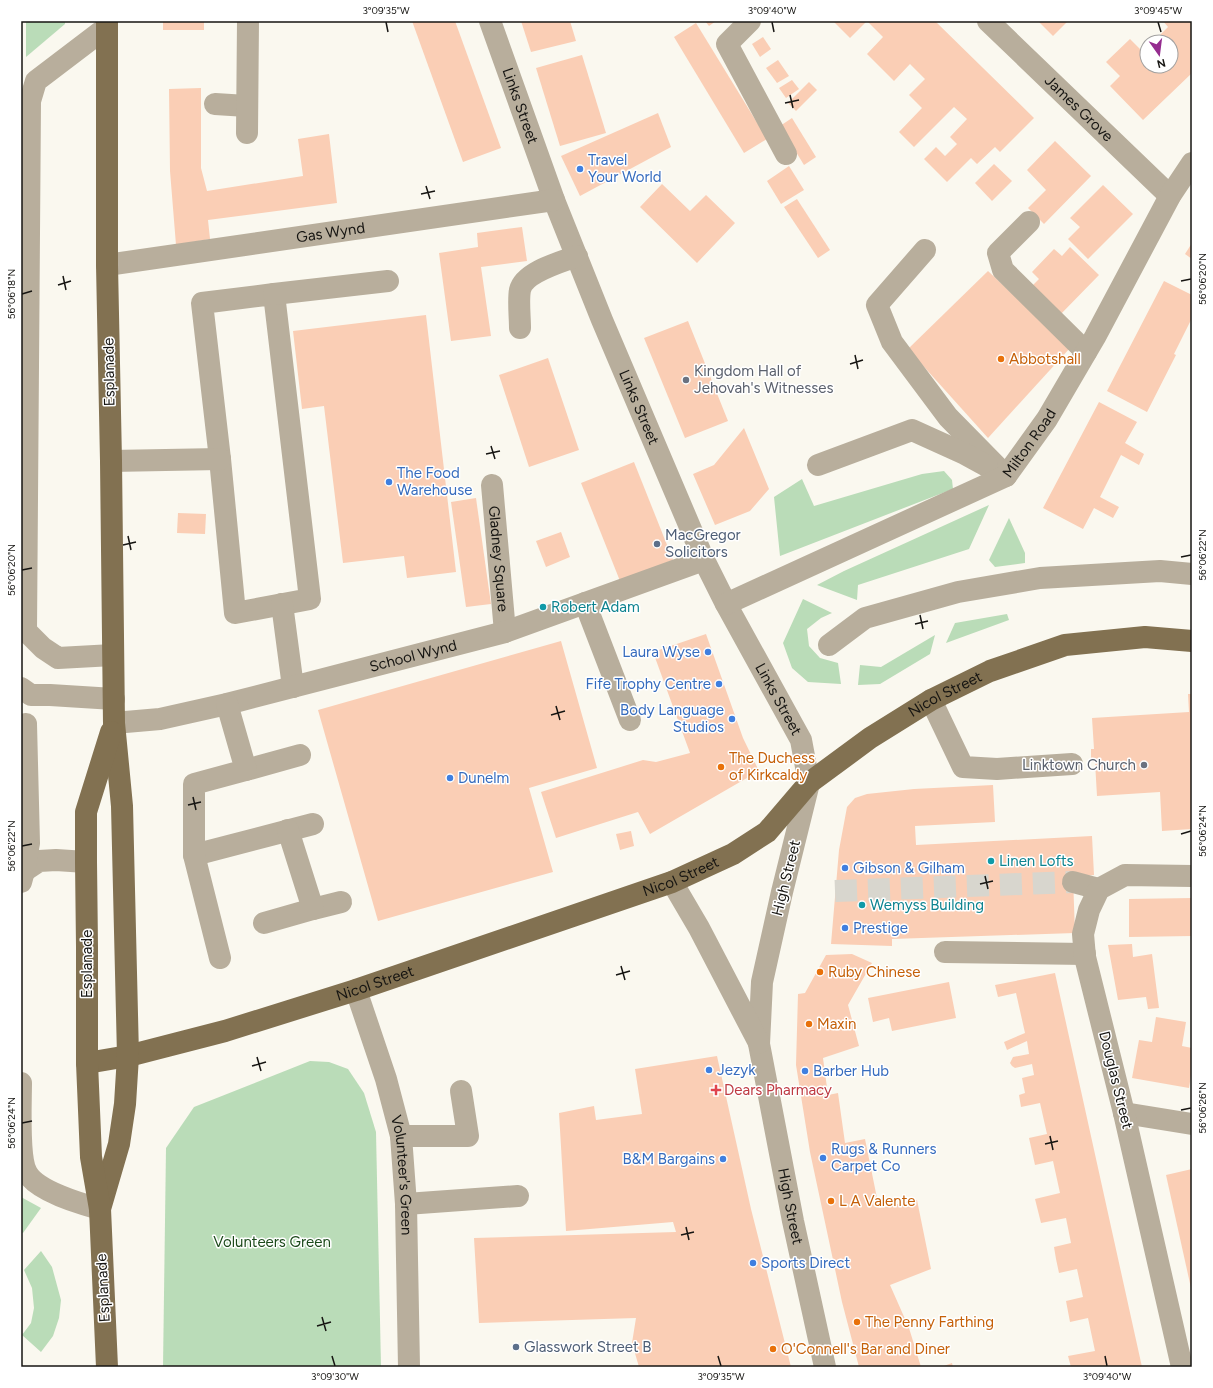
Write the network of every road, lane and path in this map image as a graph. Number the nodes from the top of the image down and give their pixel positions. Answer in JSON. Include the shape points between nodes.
{"nodes":[{"id":1,"x":248,"y":21,"type":"edge"},
{"id":2,"x":490,"y":21,"type":"edge"},
{"id":3,"x":750,"y":21,"type":"edge"},
{"id":4,"x":988,"y":21,"type":"edge"},
{"id":5,"x":107,"y":24,"type":"edge"},
{"id":6,"x":215,"y":104,"type":"dead end"},
{"id":7,"x":247,"y":106,"type":"junction"},
{"id":8,"x":247,"y":133,"type":"dead end"},
{"id":9,"x":786,"y":154,"type":"dead end"},
{"id":10,"x":1192,"y":163,"type":"edge"},
{"id":11,"x":1170,"y":196,"type":"junction"},
{"id":12,"x":554,"y":200,"type":"junction"},
{"id":13,"x":1029,"y":222,"type":"dead end"},
{"id":14,"x":925,"y":250,"type":"dead end"},
{"id":15,"x":576,"y":256,"type":"junction"},
{"id":16,"x":107,"y":265,"type":"junction"},
{"id":17,"x":388,"y":281,"type":"dead end"},
{"id":18,"x":274,"y":294,"type":"junction"},
{"id":19,"x":520,"y":328,"type":"dead end"},
{"id":20,"x":1086,"y":352,"type":"junction"},
{"id":21,"x":220,"y":459,"type":"junction"},
{"id":22,"x":111,"y":461,"type":"junction"},
{"id":23,"x":818,"y":465,"type":"dead end"},
{"id":24,"x":1006,"y":476,"type":"junction"},
{"id":25,"x":492,"y":485,"type":"dead end"},
{"id":26,"x":704,"y":560,"type":"junction"},
{"id":27,"x":1192,"y":574,"type":"edge"},
{"id":28,"x":585,"y":603,"type":"junction"},
{"id":29,"x":282,"y":604,"type":"junction"},
{"id":30,"x":726,"y":604,"type":"junction"},
{"id":31,"x":505,"y":632,"type":"junction"},
{"id":32,"x":1192,"y":641,"type":"edge"},
{"id":33,"x":830,"y":645,"type":"dead end"},
{"id":34,"x":113,"y":656,"type":"junction"},
{"id":35,"x":293,"y":687,"type":"junction"},
{"id":36,"x":21,"y":688,"type":"edge"},
{"id":37,"x":114,"y":699,"type":"junction"},
{"id":38,"x":930,"y":700,"type":"junction"},
{"id":39,"x":227,"y":704,"type":"junction"},
{"id":40,"x":630,"y":720,"type":"dead end"},
{"id":41,"x":114,"y":723,"type":"junction"},
{"id":42,"x":26,"y":724,"type":"dead end"},
{"id":43,"x":300,"y":755,"type":"dead end"},
{"id":44,"x":1072,"y":764,"type":"dead end"},
{"id":45,"x":246,"y":770,"type":"junction"},
{"id":46,"x":809,"y":783,"type":"junction"},
{"id":47,"x":314,"y":824,"type":"dead end"},
{"id":48,"x":288,"y":830,"type":"junction"},
{"id":49,"x":194,"y":855,"type":"junction"},
{"id":50,"x":86,"y":862,"type":"junction"},
{"id":51,"x":23,"y":876,"type":"edge"},
{"id":52,"x":1192,"y":876,"type":"edge"},
{"id":53,"x":672,"y":882,"type":"junction"},
{"id":54,"x":1073,"y":882,"type":"tunnel mouth"},
{"id":55,"x":1100,"y":889,"type":"junction"},
{"id":56,"x":341,"y":902,"type":"dead end"},
{"id":57,"x":313,"y":909,"type":"junction"},
{"id":58,"x":264,"y":923,"type":"dead end"},
{"id":59,"x":945,"y":952,"type":"dead end"},
{"id":60,"x":1085,"y":954,"type":"junction"},
{"id":61,"x":220,"y":958,"type":"dead end"},
{"id":62,"x":356,"y":990,"type":"junction"},
{"id":63,"x":759,"y":1044,"type":"junction"},
{"id":64,"x":128,"y":1056,"type":"junction"},
{"id":65,"x":88,"y":1062,"type":"junction"},
{"id":66,"x":21,"y":1082,"type":"edge"},
{"id":67,"x":461,"y":1091,"type":"dead end"},
{"id":68,"x":1124,"y":1113,"type":"junction"},
{"id":69,"x":1192,"y":1124,"type":"edge"},
{"id":70,"x":401,"y":1136,"type":"junction"},
{"id":71,"x":518,"y":1196,"type":"dead end"},
{"id":72,"x":406,"y":1204,"type":"junction"},
{"id":73,"x":100,"y":1209,"type":"junction"},
{"id":74,"x":107,"y":1367,"type":"edge"},
{"id":75,"x":409,"y":1367,"type":"edge"},
{"id":76,"x":824,"y":1367,"type":"edge"},
{"id":77,"x":1182,"y":1367,"type":"edge"}],
"edges":[{"from":1,"to":7,"type":"street"},
{"from":2,"to":12,"type":"street","name":"Links Street"},
{"from":3,"to":9,"type":"street","via":[[727,44]]},
{"from":4,"to":11,"type":"street","name":"James Grove"},
{"from":5,"to":16,"type":"main road","name":"Esplanade"},
{"from":5,"to":34,"type":"street","via":[[36,81],[30,102],[26,631],[43,648],[58,658]]},
{"from":6,"to":7,"type":"street"},
{"from":7,"to":8,"type":"street"},
{"from":10,"to":11,"type":"street","name":"Milton Road"},
{"from":11,"to":20,"type":"street","name":"Milton Road"},
{"from":12,"to":15,"type":"street","name":"Links Street"},
{"from":12,"to":16,"type":"street","name":"Gas Wynd"},
{"from":13,"to":20,"type":"street","via":[[998,253],[1002,270]]},
{"from":14,"to":24,"type":"street","via":[[877,305],[892,342],[948,417]]},
{"from":15,"to":19,"type":"street","via":[[540,270],[528,278],[520,289]]},
{"from":15,"to":26,"type":"street","name":"Links Street"},
{"from":16,"to":22,"type":"main road","name":"Esplanade"},
{"from":17,"to":18,"type":"street"},
{"from":18,"to":21,"type":"street","via":[[202,303]]},
{"from":18,"to":29,"type":"street","via":[[310,600]]},
{"from":20,"to":24,"type":"street","name":"Milton Road","via":[[1047,419]]},
{"from":21,"to":22,"type":"street"},
{"from":21,"to":29,"type":"street","via":[[235,613]]},
{"from":22,"to":34,"type":"main road","name":"Esplanade"},
{"from":23,"to":24,"type":"street","via":[[912,430]]},
{"from":24,"to":30,"type":"street","name":"Milton Road"},
{"from":25,"to":31,"type":"street","name":"Gladney Square"},
{"from":26,"to":28,"type":"street","name":"School Wynd"},
{"from":26,"to":30,"type":"street","name":"Links Street"},
{"from":27,"to":33,"type":"street","via":[[1160,571],[1040,578],[958,592],[865,618]]},
{"from":28,"to":31,"type":"street","name":"School Wynd"},
{"from":28,"to":40,"type":"street"},
{"from":29,"to":35,"type":"street"},
{"from":30,"to":46,"type":"street","name":"Links Street","via":[[801,740]]},
{"from":31,"to":35,"type":"street","name":"School Wynd"},
{"from":32,"to":38,"type":"main road","name":"Nicol Street","via":[[1145,637],[1065,645],[990,671]]},
{"from":34,"to":37,"type":"main road","name":"Esplanade"},
{"from":35,"to":39,"type":"street","name":"School Wynd"},
{"from":36,"to":37,"type":"street","via":[[31,695]]},
{"from":37,"to":41,"type":"main road","name":"Esplanade"},
{"from":38,"to":44,"type":"street","via":[[963,767],[997,769]]},
{"from":38,"to":46,"type":"main road","name":"Nicol Street","via":[[870,738]]},
{"from":39,"to":41,"type":"street","name":"School Wynd","via":[[160,719]]},
{"from":39,"to":45,"type":"street"},
{"from":41,"to":50,"type":"main road","name":"Esplanade","via":[[86,812]]},
{"from":41,"to":64,"type":"main road","name":"Esplanade","via":[[122,806]]},
{"from":42,"to":51,"type":"street","via":[[29,843]]},
{"from":43,"to":45,"type":"street"},
{"from":45,"to":49,"type":"street","via":[[194,784]]},
{"from":46,"to":53,"type":"main road","name":"Nicol Street","via":[[766,832],[733,854]]},
{"from":46,"to":63,"type":"street","name":"High Street","via":[[762,982]]},
{"from":47,"to":48,"type":"street"},
{"from":48,"to":49,"type":"street"},
{"from":48,"to":57,"type":"street"},
{"from":49,"to":61,"type":"street"},
{"from":50,"to":51,"type":"street","via":[[39,861]]},
{"from":50,"to":65,"type":"main road","name":"Esplanade"},
{"from":52,"to":55,"type":"street","via":[[1125,875]]},
{"from":53,"to":62,"type":"main road","name":"Nicol Street"},
{"from":53,"to":63,"type":"street","name":"High Street","via":[[699,928]]},
{"from":54,"to":55,"type":"street"},
{"from":55,"to":60,"type":"street","name":"Douglas Street","via":[[1089,910],[1083,934]]},
{"from":56,"to":57,"type":"street"},
{"from":57,"to":58,"type":"street"},
{"from":59,"to":60,"type":"street"},
{"from":60,"to":68,"type":"street","name":"Douglas Street"},
{"from":62,"to":64,"type":"main road","name":"Nicol Street","via":[[225,1031]]},
{"from":62,"to":70,"type":"street","name":"Volunteer's Green","via":[[386,1079]]},
{"from":63,"to":76,"type":"street","name":"High Street"},
{"from":64,"to":65,"type":"main road","name":"Nicol Street"},
{"from":64,"to":73,"type":"main road","name":"Esplanade","via":[[120,1144]]},
{"from":65,"to":73,"type":"main road","name":"Esplanade","via":[[91,1157]]},
{"from":66,"to":73,"type":"street","via":[[22,1158],[27,1174],[56,1195]]},
{"from":67,"to":70,"type":"street","via":[[468,1136]]},
{"from":68,"to":69,"type":"street"},
{"from":68,"to":77,"type":"street","name":"Douglas Street"},
{"from":70,"to":72,"type":"street","name":"Volunteer's Green"},
{"from":71,"to":72,"type":"street"},
{"from":72,"to":75,"type":"street","name":"Volunteer's Green"},
{"from":73,"to":74,"type":"main road","name":"Esplanade"}]}
